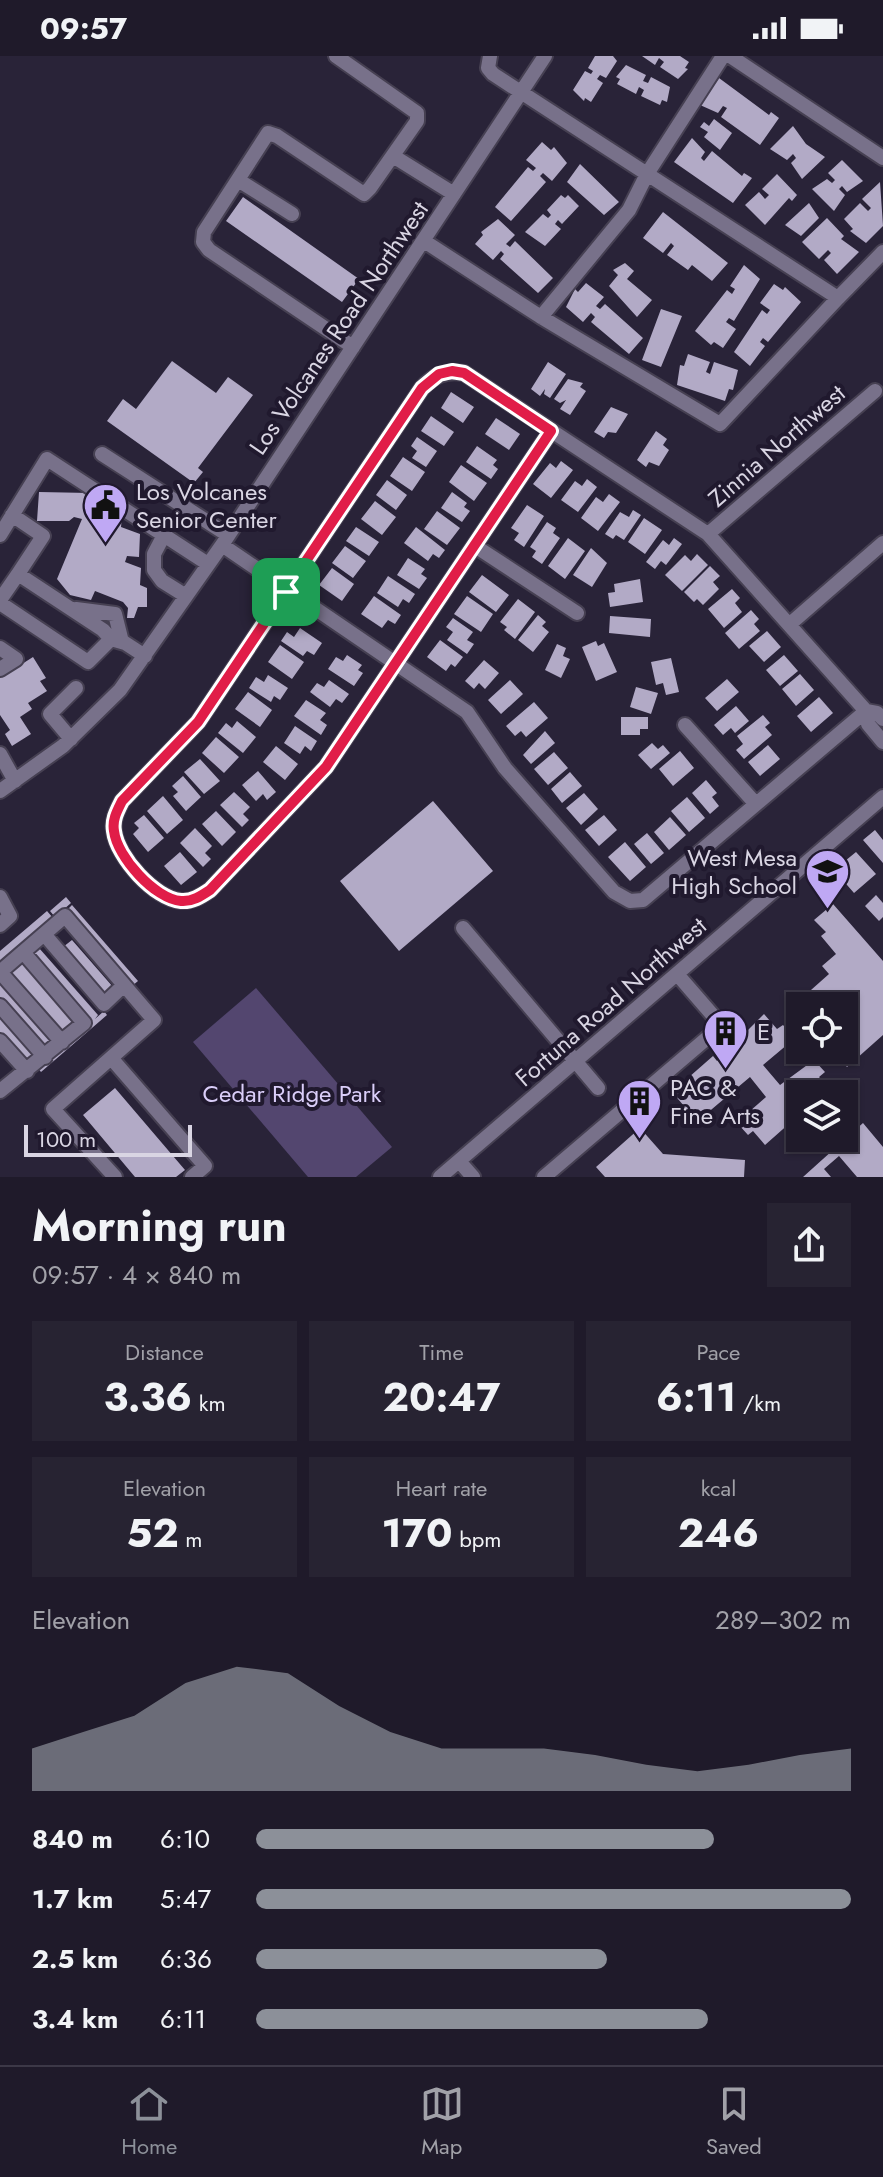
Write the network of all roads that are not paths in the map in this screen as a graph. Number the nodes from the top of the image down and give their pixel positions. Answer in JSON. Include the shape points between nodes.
{"nodes":[{"id":1,"x":336,"y":56,"type":"edge"},
{"id":2,"x":490,"y":56,"type":"edge"},
{"id":3,"x":545,"y":56,"type":"edge"},
{"id":4,"x":723,"y":56,"type":"edge"},
{"id":5,"x":730,"y":56,"type":"edge"},
{"id":6,"x":521,"y":92,"type":"junction"},
{"id":7,"x":393,"y":156,"type":"junction"},
{"id":8,"x":883,"y":158,"type":"edge"},
{"id":9,"x":647,"y":174,"type":"junction"},
{"id":10,"x":238,"y":180,"type":"junction"},
{"id":11,"x":454,"y":194,"type":"junction"},
{"id":12,"x":292,"y":214,"type":"dead end"},
{"id":13,"x":424,"y":241,"type":"junction"},
{"id":14,"x":883,"y":252,"type":"edge"},
{"id":15,"x":838,"y":298,"type":"junction"},
{"id":16,"x":541,"y":317,"type":"junction"},
{"id":17,"x":353,"y":347,"type":"junction"},
{"id":18,"x":875,"y":391,"type":"dead end"},
{"id":19,"x":551,"y":431,"type":"junction"},
{"id":20,"x":102,"y":454,"type":"dead end"},
{"id":21,"x":12,"y":515,"type":"junction"},
{"id":22,"x":708,"y":534,"type":"junction"},
{"id":23,"x":0,"y":535,"type":"edge"},
{"id":24,"x":164,"y":535,"type":"junction"},
{"id":25,"x":225,"y":540,"type":"junction"},
{"id":26,"x":883,"y":543,"type":"edge"},
{"id":27,"x":475,"y":546,"type":"junction"},
{"id":28,"x":208,"y":564,"type":"junction"},
{"id":29,"x":18,"y":574,"type":"junction"},
{"id":30,"x":286,"y":592,"type":"junction"},
{"id":31,"x":186,"y":596,"type":"junction"},
{"id":32,"x":0,"y":601,"type":"edge"},
{"id":33,"x":577,"y":613,"type":"dead end"},
{"id":34,"x":790,"y":624,"type":"junction"},
{"id":35,"x":116,"y":640,"type":"junction"},
{"id":36,"x":0,"y":648,"type":"edge"},
{"id":37,"x":145,"y":656,"type":"junction"},
{"id":38,"x":396,"y":663,"type":"junction"},
{"id":39,"x":0,"y":669,"type":"edge"},
{"id":40,"x":76,"y":688,"type":"dead end"},
{"id":41,"x":866,"y":711,"type":"junction"},
{"id":42,"x":883,"y":719,"type":"edge"},
{"id":43,"x":685,"y":725,"type":"dead end"},
{"id":44,"x":71,"y":739,"type":"junction"},
{"id":45,"x":883,"y":742,"type":"edge"},
{"id":46,"x":0,"y":754,"type":"edge"},
{"id":47,"x":15,"y":781,"type":"junction"},
{"id":48,"x":0,"y":791,"type":"edge"},
{"id":49,"x":883,"y":797,"type":"edge"},
{"id":50,"x":755,"y":803,"type":"junction"},
{"id":51,"x":0,"y":897,"type":"edge"},
{"id":52,"x":0,"y":925,"type":"edge"},
{"id":53,"x":463,"y":928,"type":"dead end"},
{"id":54,"x":44,"y":934,"type":"junction"},
{"id":55,"x":23,"y":952,"type":"junction"},
{"id":56,"x":0,"y":972,"type":"edge"},
{"id":57,"x":677,"y":974,"type":"junction"},
{"id":58,"x":124,"y":985,"type":"junction"},
{"id":59,"x":0,"y":1006,"type":"edge"},
{"id":60,"x":0,"y":1041,"type":"edge"},
{"id":61,"x":62,"y":1042,"type":"junction"},
{"id":62,"x":45,"y":1057,"type":"junction"},
{"id":63,"x":112,"y":1059,"type":"junction"},
{"id":64,"x":575,"y":1062,"type":"junction"},
{"id":65,"x":27,"y":1071,"type":"junction"},
{"id":66,"x":598,"y":1088,"type":"dead end"},
{"id":67,"x":1,"y":1089,"type":"edge"},
{"id":68,"x":459,"y":1161,"type":"junction"},
{"id":69,"x":115,"y":1177,"type":"edge"},
{"id":70,"x":192,"y":1177,"type":"edge"},
{"id":71,"x":440,"y":1177,"type":"edge"},
{"id":72,"x":473,"y":1177,"type":"edge"},
{"id":73,"x":544,"y":1177,"type":"edge"}],
"edges":[{"from":1,"to":7,"type":"street","via":[[417,113]]},
{"from":2,"to":6,"type":"street","via":[[488,68]]},
{"from":3,"to":6,"type":"street","name":"Los Volcanes Road Northwest"},
{"from":4,"to":9,"type":"street"},
{"from":5,"to":8,"type":"street"},
{"from":6,"to":9,"type":"street"},
{"from":6,"to":11,"type":"street","name":"Los Volcanes Road Northwest"},
{"from":7,"to":10,"type":"street","via":[[364,194],[268,133]]},
{"from":7,"to":11,"type":"street"},
{"from":9,"to":15,"type":"street"},
{"from":9,"to":16,"type":"street","via":[[629,210]]},
{"from":10,"to":12,"type":"street"},
{"from":10,"to":17,"type":"street","via":[[204,232],[203,242]]},
{"from":11,"to":13,"type":"street","name":"Los Volcanes Road Northwest"},
{"from":13,"to":16,"type":"street"},
{"from":13,"to":17,"type":"street","name":"Los Volcanes Road Northwest"},
{"from":14,"to":15,"type":"street"},
{"from":15,"to":16,"type":"street","via":[[720,424]]},
{"from":17,"to":25,"type":"street","name":"Los Volcanes Road Northwest"},
{"from":18,"to":22,"type":"street","name":"Zinnia Northwest"},
{"from":19,"to":22,"type":"street"},
{"from":19,"to":27,"type":"street"},
{"from":19,"to":30,"type":"street","via":[[464,373],[439,374],[422,388]]},
{"from":20,"to":25,"type":"street"},
{"from":21,"to":23,"type":"street"},
{"from":21,"to":24,"type":"street","via":[[47,459]]},
{"from":21,"to":29,"type":"street","via":[[43,536]]},
{"from":22,"to":34,"type":"street"},
{"from":24,"to":28,"type":"street"},
{"from":24,"to":31,"type":"street","via":[[154,554],[154,570]]},
{"from":25,"to":28,"type":"street","name":"Los Volcanes Road Northwest"},
{"from":25,"to":30,"type":"street"},
{"from":26,"to":34,"type":"street"},
{"from":27,"to":33,"type":"street"},
{"from":27,"to":38,"type":"street"},
{"from":28,"to":31,"type":"street","name":"Los Volcanes Road Northwest"},
{"from":29,"to":32,"type":"street"},
{"from":29,"to":35,"type":"street"},
{"from":30,"to":38,"type":"street"},
{"from":30,"to":38,"type":"street","via":[[198,722],[122,801],[114,816],[114,833],[135,867],[166,897],[182,902],[210,890],[326,767]]},
{"from":31,"to":37,"type":"street","name":"Los Volcanes Road Northwest"},
{"from":32,"to":35,"type":"street","via":[[88,662]]},
{"from":34,"to":41,"type":"street"},
{"from":35,"to":37,"type":"street"},
{"from":36,"to":39,"type":"street","via":[[16,659]]},
{"from":37,"to":44,"type":"street","name":"Los Volcanes Road Northwest"},
{"from":38,"to":50,"type":"street","via":[[467,712],[505,768],[614,892],[630,901],[643,900]]},
{"from":40,"to":44,"type":"street","via":[[50,714]]},
{"from":41,"to":42,"type":"street"},
{"from":41,"to":45,"type":"street","via":[[868,724]]},
{"from":41,"to":50,"type":"street"},
{"from":43,"to":50,"type":"street"},
{"from":44,"to":47,"type":"street","name":"Los Volcanes Road Northwest"},
{"from":46,"to":47,"type":"street"},
{"from":47,"to":48,"type":"street","name":"Los Volcanes Road Northwest"},
{"from":49,"to":57,"type":"street","name":"Fortuna Road Northwest"},
{"from":51,"to":52,"type":"street","via":[[10,916]]},
{"from":53,"to":64,"type":"street"},
{"from":54,"to":55,"type":"street"},
{"from":54,"to":58,"type":"street","via":[[65,916]]},
{"from":54,"to":58,"type":"street","via":[[104,1004]]},
{"from":55,"to":56,"type":"street"},
{"from":55,"to":61,"type":"street","via":[[84,1023]]},
{"from":56,"to":61,"type":"street"},
{"from":57,"to":64,"type":"street","name":"Fortuna Road Northwest"},
{"from":57,"to":73,"type":"street","via":[[716,1019],[713,1033]]},
{"from":58,"to":63,"type":"street","via":[[154,1020]]},
{"from":59,"to":62,"type":"street"},
{"from":60,"to":65,"type":"street"},
{"from":61,"to":62,"type":"street"},
{"from":62,"to":65,"type":"street"},
{"from":63,"to":69,"type":"street","via":[[53,1109]]},
{"from":63,"to":70,"type":"street","via":[[205,1166]]},
{"from":64,"to":66,"type":"street"},
{"from":64,"to":68,"type":"street","name":"Fortuna Road Northwest"},
{"from":65,"to":67,"type":"street"},
{"from":68,"to":71,"type":"street","name":"Fortuna Road Northwest"},
{"from":68,"to":72,"type":"street"}]}
